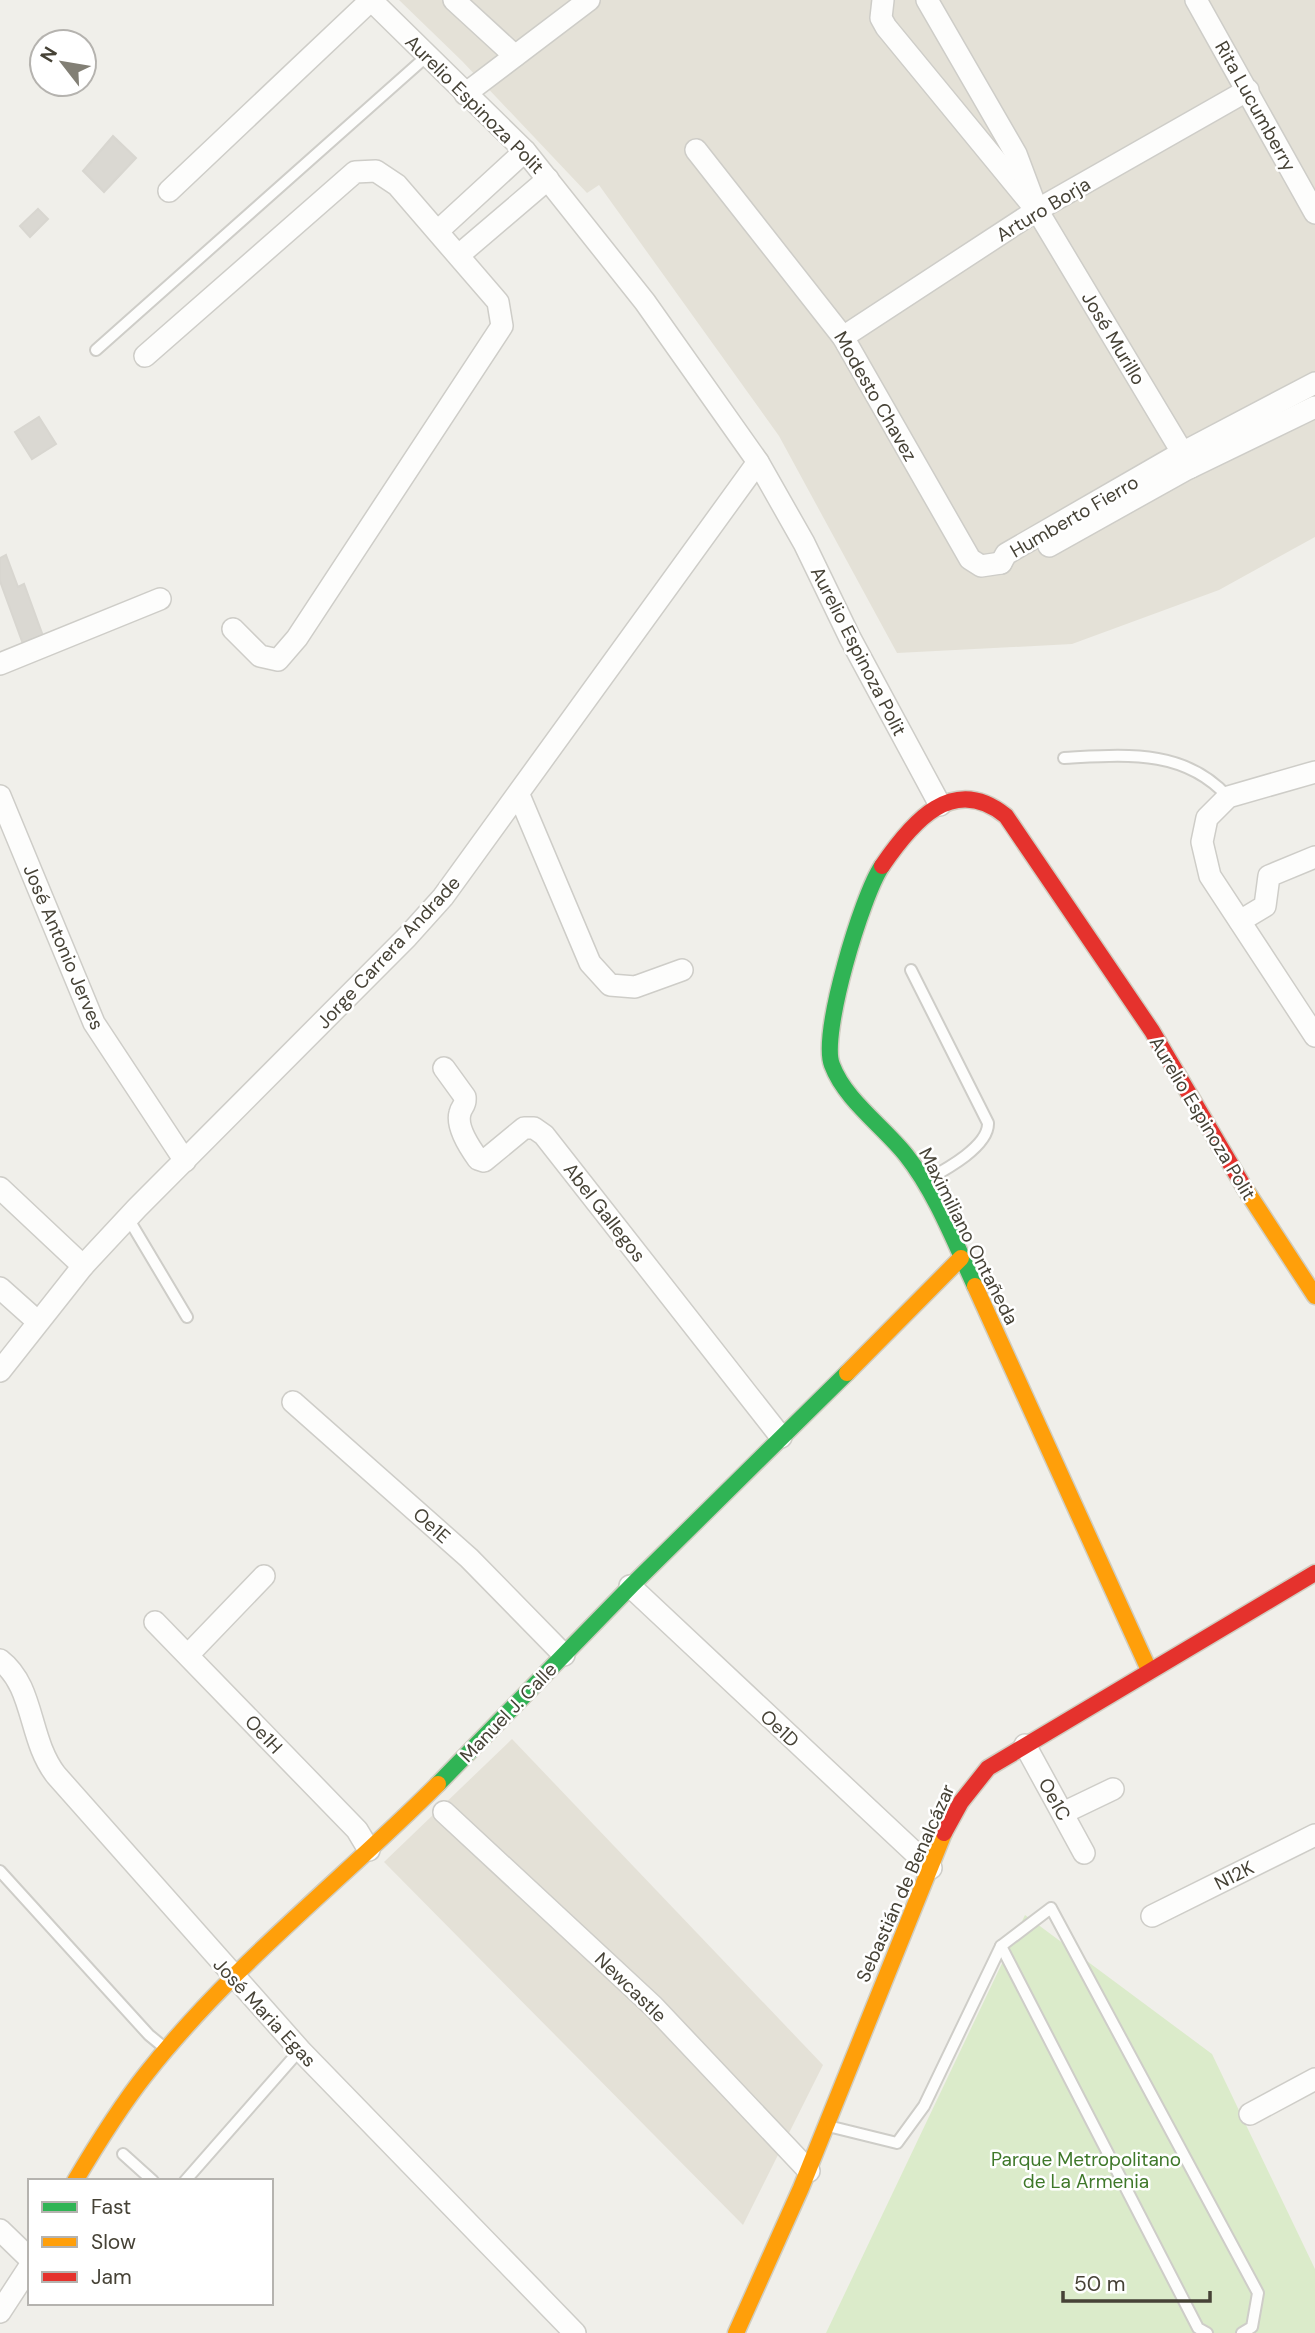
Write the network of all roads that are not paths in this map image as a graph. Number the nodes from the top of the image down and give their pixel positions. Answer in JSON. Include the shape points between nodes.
{"nodes":[{"id":1,"x":371,"y":0,"type":"edge"},
{"id":2,"x":454,"y":0,"type":"edge"},
{"id":3,"x":589,"y":0,"type":"edge"},
{"id":4,"x":883,"y":0,"type":"edge"},
{"id":5,"x":927,"y":0,"type":"edge"},
{"id":6,"x":1196,"y":0,"type":"edge"},
{"id":7,"x":427,"y":56,"type":"junction"},
{"id":8,"x":515,"y":56,"type":"junction"},
{"id":9,"x":1248,"y":90,"type":"junction"},
{"id":10,"x":465,"y":94,"type":"junction"},
{"id":11,"x":696,"y":150,"type":"dead end"},
{"id":12,"x":525,"y":151,"type":"junction"},
{"id":13,"x":494,"y":178,"type":"junction"},
{"id":14,"x":548,"y":178,"type":"junction"},
{"id":15,"x":169,"y":191,"type":"dead end"},
{"id":16,"x":517,"y":204,"type":"junction"},
{"id":17,"x":1037,"y":210,"type":"junction"},
{"id":18,"x":1315,"y":213,"type":"edge"},
{"id":19,"x":439,"y":230,"type":"junction"},
{"id":20,"x":459,"y":255,"type":"junction"},
{"id":21,"x":843,"y":337,"type":"junction"},
{"id":22,"x":96,"y":350,"type":"dead end"},
{"id":23,"x":145,"y":356,"type":"dead end"},
{"id":24,"x":1315,"y":383,"type":"edge"},
{"id":25,"x":1315,"y":407,"type":"edge"},
{"id":26,"x":1187,"y":460,"type":"junction"},
{"id":27,"x":758,"y":462,"type":"junction"},
{"id":28,"x":1001,"y":563,"type":"joint"},
{"id":29,"x":160,"y":599,"type":"dead end"},
{"id":30,"x":233,"y":629,"type":"dead end"},
{"id":31,"x":0,"y":664,"type":"edge"},
{"id":32,"x":1064,"y":758,"type":"dead end"},
{"id":33,"x":1315,"y":772,"type":"edge"},
{"id":34,"x":519,"y":795,"type":"junction"},
{"id":35,"x":0,"y":796,"type":"edge"},
{"id":36,"x":1228,"y":797,"type":"junction"},
{"id":37,"x":940,"y":805,"type":"junction"},
{"id":38,"x":6,"y":829,"type":"edge"},
{"id":39,"x":1315,"y":857,"type":"edge"},
{"id":40,"x":1240,"y":921,"type":"junction"},
{"id":41,"x":682,"y":970,"type":"dead end"},
{"id":42,"x":911,"y":970,"type":"dead end"},
{"id":43,"x":1307,"y":1008,"type":"edge"},
{"id":44,"x":1315,"y":1036,"type":"edge"},
{"id":45,"x":444,"y":1068,"type":"dead end"},
{"id":46,"x":185,"y":1161,"type":"junction"},
{"id":47,"x":922,"y":1182,"type":"junction"},
{"id":48,"x":0,"y":1188,"type":"edge"},
{"id":49,"x":128,"y":1218,"type":"junction"},
{"id":50,"x":961,"y":1258,"type":"junction"},
{"id":51,"x":83,"y":1266,"type":"junction"},
{"id":52,"x":0,"y":1288,"type":"edge"},
{"id":53,"x":1315,"y":1296,"type":"edge"},
{"id":54,"x":187,"y":1317,"type":"dead end"},
{"id":55,"x":37,"y":1321,"type":"junction"},
{"id":56,"x":0,"y":1371,"type":"edge"},
{"id":57,"x":293,"y":1402,"type":"dead end"},
{"id":58,"x":781,"y":1437,"type":"junction"},
{"id":59,"x":264,"y":1576,"type":"dead end"},
{"id":60,"x":1313,"y":1580,"type":"edge"},
{"id":61,"x":631,"y":1586,"type":"junction"},
{"id":62,"x":155,"y":1622,"type":"dead end"},
{"id":63,"x":188,"y":1655,"type":"junction"},
{"id":64,"x":564,"y":1655,"type":"junction"},
{"id":65,"x":0,"y":1660,"type":"edge"},
{"id":66,"x":1149,"y":1670,"type":"junction"},
{"id":67,"x":1026,"y":1745,"type":"junction"},
{"id":68,"x":1113,"y":1789,"type":"dead end"},
{"id":69,"x":444,"y":1812,"type":"dead end"},
{"id":70,"x":1063,"y":1813,"type":"junction"},
{"id":71,"x":1315,"y":1835,"type":"edge"},
{"id":72,"x":369,"y":1850,"type":"junction"},
{"id":73,"x":1084,"y":1853,"type":"dead end"},
{"id":74,"x":931,"y":1868,"type":"junction"},
{"id":75,"x":0,"y":1871,"type":"edge"},
{"id":76,"x":1152,"y":1916,"type":"dead end"},
{"id":77,"x":1001,"y":1946,"type":"junction"},
{"id":78,"x":234,"y":1979,"type":"junction"},
{"id":79,"x":166,"y":2049,"type":"junction"},
{"id":80,"x":300,"y":2050,"type":"junction"},
{"id":81,"x":1315,"y":2080,"type":"edge"},
{"id":82,"x":1250,"y":2114,"type":"dead end"},
{"id":83,"x":825,"y":2125,"type":"junction"},
{"id":84,"x":123,"y":2154,"type":"dead end"},
{"id":85,"x":809,"y":2171,"type":"junction"},
{"id":86,"x":76,"y":2179,"type":"edge"},
{"id":87,"x":151,"y":2179,"type":"edge"},
{"id":88,"x":187,"y":2179,"type":"edge"},
{"id":89,"x":0,"y":2230,"type":"edge"},
{"id":90,"x":28,"y":2257,"type":"edge"},
{"id":91,"x":28,"y":2269,"type":"edge"},
{"id":92,"x":0,"y":2312,"type":"edge"},
{"id":93,"x":575,"y":2333,"type":"edge"},
{"id":94,"x":736,"y":2333,"type":"edge"},
{"id":95,"x":1208,"y":2333,"type":"edge"},
{"id":96,"x":1242,"y":2333,"type":"edge"}],
"edges":[{"from":1,"to":7,"type":"street","name":"Aurelio Espinoza Polit"},
{"from":1,"to":15,"type":"street"},
{"from":2,"to":8,"type":"street"},
{"from":3,"to":8,"type":"street"},
{"from":4,"to":17,"type":"street","name":"José Murillo","via":[[881,18],[886,27]]},
{"from":5,"to":17,"type":"street","name":"José Murillo","via":[[1016,154]]},
{"from":6,"to":9,"type":"street","name":"Rita Lucumberry"},
{"from":7,"to":10,"type":"street","name":"Aurelio Espinoza Polit"},
{"from":7,"to":22,"type":"lane"},
{"from":8,"to":10,"type":"street"},
{"from":9,"to":17,"type":"street","name":"Arturo Borja"},
{"from":9,"to":18,"type":"street","name":"Rita Lucumberry"},
{"from":10,"to":12,"type":"street","name":"Aurelio Espinoza Polit"},
{"from":11,"to":21,"type":"street","name":"Modesto Chavez"},
{"from":12,"to":13,"type":"street"},
{"from":12,"to":14,"type":"street","name":"Aurelio Espinoza Polit"},
{"from":13,"to":16,"type":"street"},
{"from":13,"to":19,"type":"street"},
{"from":14,"to":16,"type":"street"},
{"from":14,"to":27,"type":"street","name":"Aurelio Espinoza Polit","via":[[645,302]]},
{"from":16,"to":20,"type":"street"},
{"from":17,"to":21,"type":"street","name":"Arturo Borja"},
{"from":17,"to":26,"type":"street","name":"José Murillo"},
{"from":19,"to":20,"type":"street"},
{"from":19,"to":23,"type":"street","via":[[387,176],[376,171],[355,172]]},
{"from":20,"to":30,"type":"street","via":[[498,302],[502,326],[297,638],[278,660],[260,656]]},
{"from":21,"to":28,"type":"street","name":"Modesto Chavez","via":[[970,559],[981,566]]},
{"from":24,"to":26,"type":"street","name":"Humberto Fierro"},
{"from":25,"to":26,"type":"street","name":"Humberto Fierro"},
{"from":26,"to":28,"type":"street","name":"Humberto Fierro","via":[[1006,554]]},
{"from":27,"to":34,"type":"street","name":"Jorge Carrera Andrade"},
{"from":27,"to":37,"type":"street","name":"Aurelio Espinoza Polit"},
{"from":29,"to":31,"type":"street"},
{"from":32,"to":36,"type":"lane","via":[[1159,757],[1185,766]]},
{"from":33,"to":36,"type":"street"},
{"from":34,"to":41,"type":"street","via":[[590,963],[610,985],[635,987]]},
{"from":34,"to":46,"type":"street","name":"Jorge Carrera Andrade","via":[[407,937]]},
{"from":35,"to":38,"type":"street","name":"José Antonio Jerves"},
{"from":36,"to":40,"type":"street","via":[[1207,818],[1202,849],[1210,876]]},
{"from":37,"to":47,"type":"street","name":"Maximiliano Ontañeda","via":[[897,842],[870,883],[845,968],[830,1054],[841,1079],[900,1148]]},
{"from":37,"to":53,"type":"street","name":"Aurelio Espinoza Polit","via":[[971,796],[990,803],[1015,824],[1165,1052],[1241,1183]]},
{"from":38,"to":46,"type":"street","name":"José Antonio Jerves","via":[[94,1023]]},
{"from":39,"to":40,"type":"street","via":[[1269,876],[1265,906]]},
{"from":40,"to":43,"type":"street"},
{"from":42,"to":47,"type":"lane","via":[[988,1123],[983,1141]]},
{"from":43,"to":44,"type":"street"},
{"from":45,"to":58,"type":"street","name":"Abel Gallegos","via":[[465,1097],[459,1114],[461,1125],[478,1159],[491,1158],[524,1128],[544,1135]]},
{"from":46,"to":49,"type":"street","name":"Jorge Carrera Andrade"},
{"from":47,"to":50,"type":"street","name":"Maximiliano Ontañeda"},
{"from":48,"to":51,"type":"street"},
{"from":49,"to":51,"type":"street","name":"Jorge Carrera Andrade"},
{"from":49,"to":54,"type":"lane"},
{"from":50,"to":58,"type":"street","name":"Manuel J. Calle"},
{"from":50,"to":66,"type":"street","name":"Maximiliano Ontañeda"},
{"from":51,"to":55,"type":"street","name":"Jorge Carrera Andrade"},
{"from":52,"to":55,"type":"street"},
{"from":55,"to":56,"type":"street","name":"Jorge Carrera Andrade"},
{"from":57,"to":64,"type":"street","name":"Oe1E","via":[[469,1558]]},
{"from":58,"to":61,"type":"street","name":"Manuel J. Calle"},
{"from":59,"to":63,"type":"street"},
{"from":60,"to":66,"type":"street","name":"Sebastián de Benalcázar"},
{"from":61,"to":64,"type":"street","name":"Manuel J. Calle"},
{"from":61,"to":74,"type":"street","name":"Oe1D"},
{"from":62,"to":63,"type":"street","name":"Oe1H"},
{"from":63,"to":72,"type":"street","name":"Oe1H","via":[[357,1830]]},
{"from":64,"to":72,"type":"street","name":"Manuel J. Calle"},
{"from":65,"to":78,"type":"street","name":"José Maria Egas","via":[[21,1685],[48,1765]]},
{"from":66,"to":67,"type":"street","name":"Sebastián de Benalcázar"},
{"from":67,"to":70,"type":"street","name":"Oe1C"},
{"from":67,"to":74,"type":"street","name":"Sebastián de Benalcázar","via":[[988,1768],[967,1790]]},
{"from":68,"to":70,"type":"street"},
{"from":69,"to":85,"type":"street","name":"Newcastle","via":[[653,2006]]},
{"from":70,"to":73,"type":"street","name":"Oe1C"},
{"from":71,"to":76,"type":"street","name":"N12K"},
{"from":72,"to":78,"type":"street","name":"Manuel J. Calle"},
{"from":74,"to":83,"type":"street","name":"Sebastián de Benalcázar"},
{"from":75,"to":79,"type":"lane"},
{"from":77,"to":83,"type":"lane","via":[[924,2106],[897,2143]]},
{"from":77,"to":95,"type":"lane","via":[[1198,2328]]},
{"from":77,"to":96,"type":"lane","via":[[1051,1908],[1258,2293],[1252,2327]]},
{"from":78,"to":79,"type":"street","name":"Manuel J. Calle"},
{"from":78,"to":80,"type":"street","name":"José Maria Egas"},
{"from":79,"to":86,"type":"street","name":"Manuel J. Calle","via":[[105,2130]]},
{"from":80,"to":88,"type":"lane"},
{"from":80,"to":93,"type":"street","name":"José Maria Egas"},
{"from":81,"to":82,"type":"street"},
{"from":83,"to":85,"type":"street","name":"Sebastián de Benalcázar"},
{"from":84,"to":87,"type":"lane"},
{"from":85,"to":94,"type":"street","name":"Sebastián de Benalcázar"},
{"from":89,"to":90,"type":"street"},
{"from":91,"to":92,"type":"street"}]}
